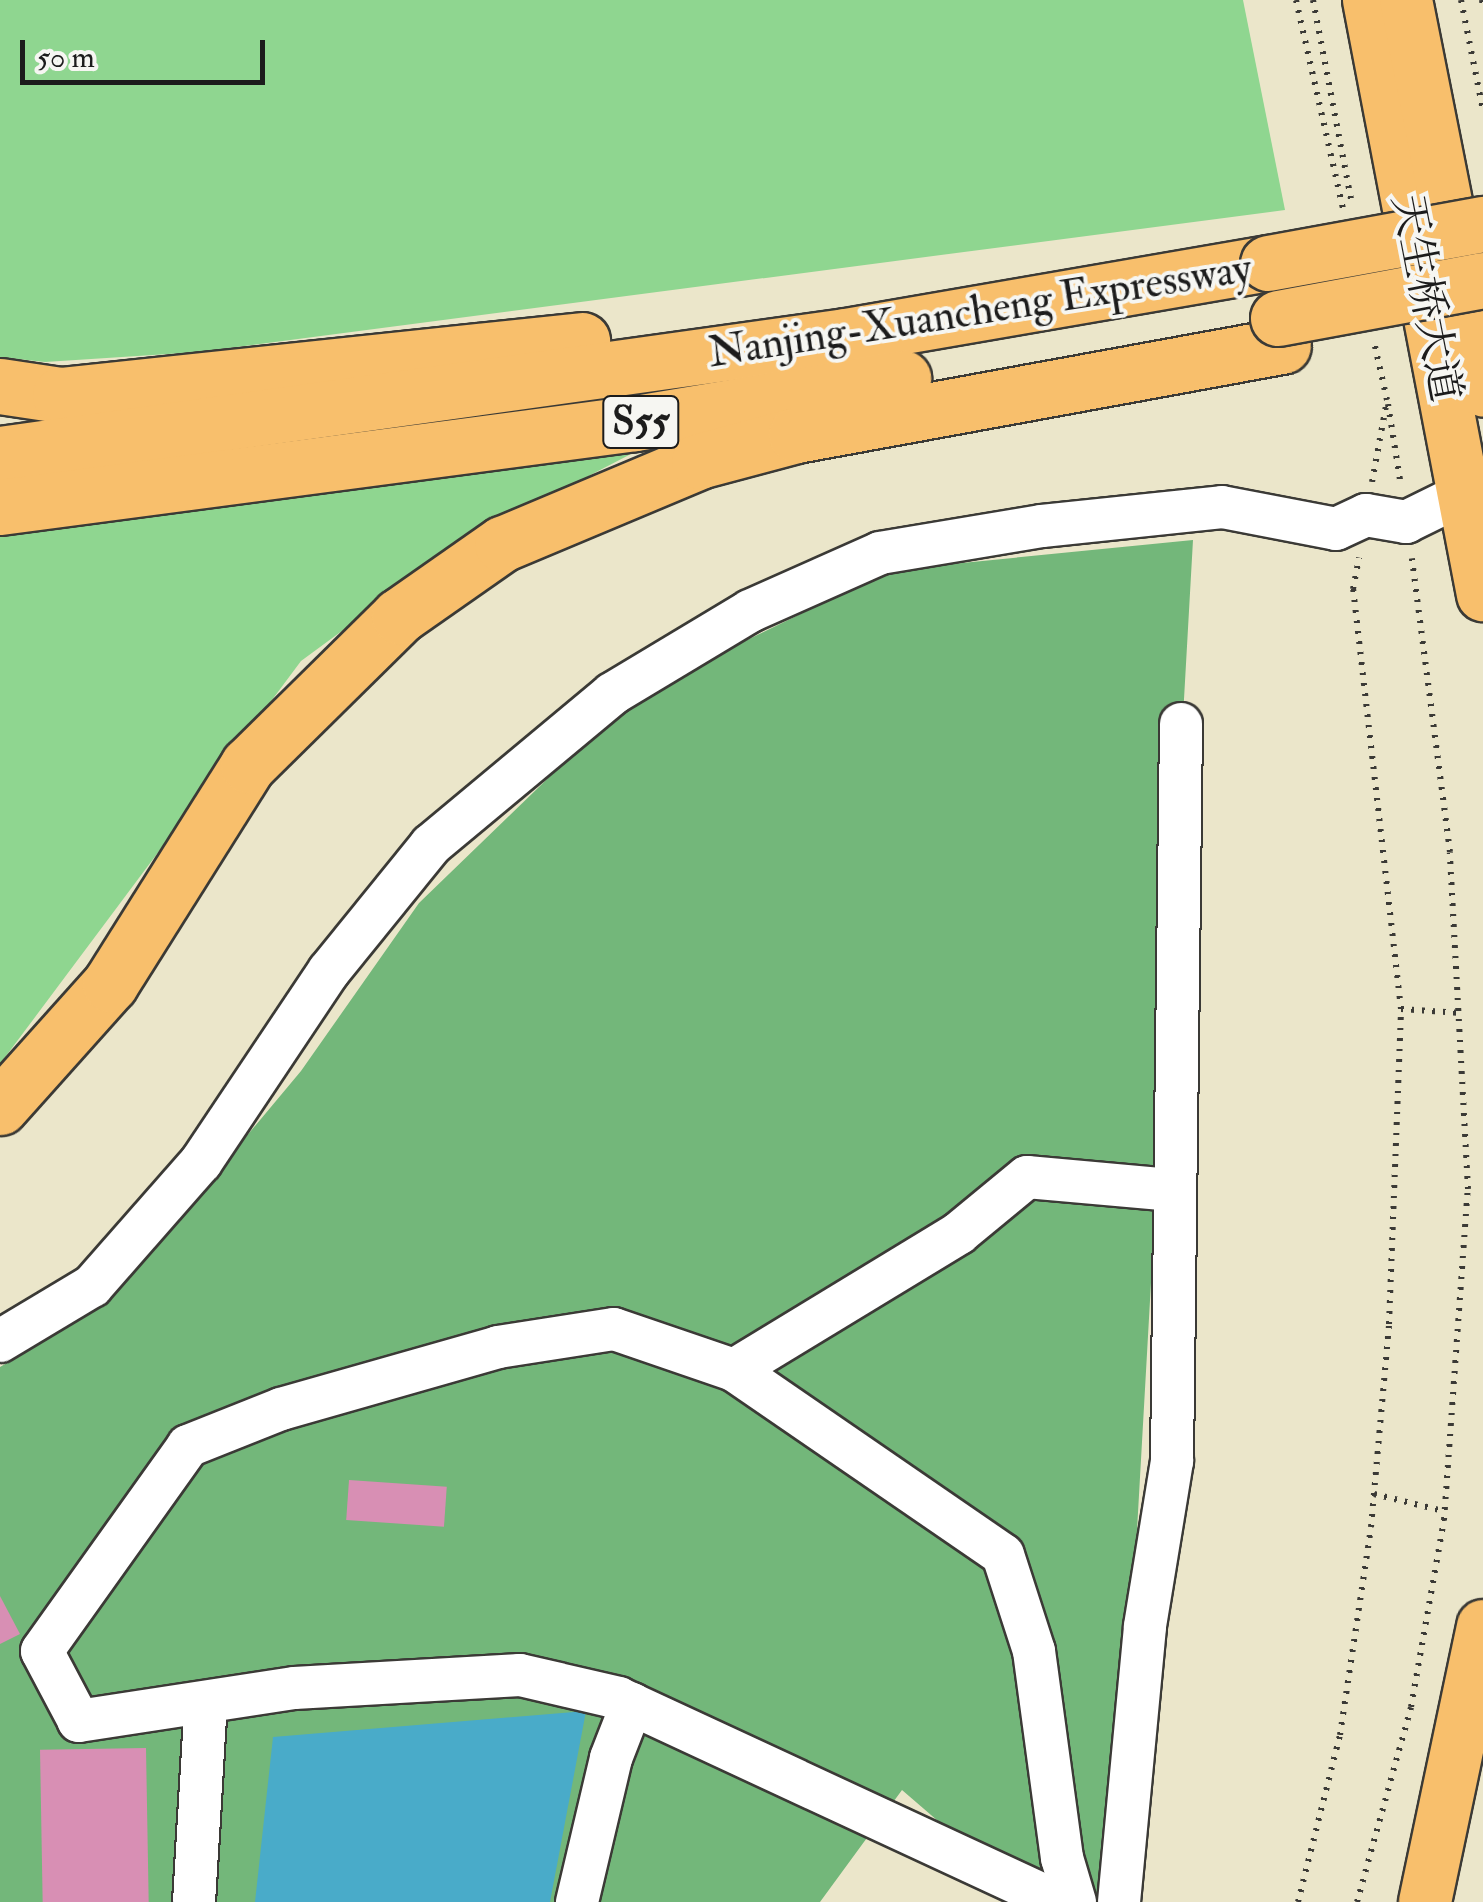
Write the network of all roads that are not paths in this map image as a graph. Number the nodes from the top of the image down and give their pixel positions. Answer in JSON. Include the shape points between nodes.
{"nodes":[{"id":1,"x":1369,"y":0,"type":"edge"},
{"id":2,"x":1406,"y":0,"type":"edge"},
{"id":3,"x":1483,"y":224,"type":"edge"},
{"id":4,"x":1177,"y":277,"type":"junction"},
{"id":5,"x":1483,"y":280,"type":"edge"},
{"id":6,"x":1483,"y":305,"type":"edge"},
{"id":7,"x":1281,"y":332,"type":"junction"},
{"id":8,"x":0,"y":386,"type":"edge"},
{"id":9,"x":1483,"y":390,"type":"edge"},
{"id":10,"x":0,"y":454,"type":"edge"},
{"id":11,"x":1463,"y":494,"type":"junction"},
{"id":12,"x":0,"y":507,"type":"edge"},
{"id":13,"x":1483,"y":595,"type":"edge"},
{"id":14,"x":1182,"y":724,"type":"dead end"},
{"id":15,"x":0,"y":1107,"type":"edge"},
{"id":16,"x":1174,"y":1190,"type":"junction"},
{"id":17,"x":0,"y":1340,"type":"edge"},
{"id":18,"x":734,"y":1370,"type":"junction"},
{"id":19,"x":1483,"y":1626,"type":"edge"},
{"id":20,"x":206,"y":1702,"type":"junction"},
{"id":21,"x":632,"y":1704,"type":"junction"},
{"id":22,"x":194,"y":1902,"type":"edge"},
{"id":23,"x":577,"y":1902,"type":"edge"},
{"id":24,"x":1058,"y":1902,"type":"edge"},
{"id":25,"x":1075,"y":1902,"type":"edge"},
{"id":26,"x":1119,"y":1902,"type":"edge"},
{"id":27,"x":1425,"y":1902,"type":"edge"}],
"edges":[{"from":1,"to":11,"type":"main road","name":"天生桥大道"},
{"from":2,"to":9,"type":"main road","name":"天生桥大道"},
{"from":3,"to":4,"type":"highway","name":"Nanjing-Xuancheng Expressway","number":"S55","bridge":true},
{"from":4,"to":8,"type":"highway","via":[[60,395]]},
{"from":4,"to":10,"type":"highway","name":"Nanjing-Xuancheng Expressway","number":"S55","via":[[583,375]]},
{"from":5,"to":7,"type":"highway","name":"Nanjing-Xuancheng Expressway","number":"S55","bridge":true},
{"from":6,"to":7,"type":"highway"},
{"from":7,"to":12,"type":"highway","name":"Nanjing-Xuancheng Expressway","number":"S55"},
{"from":7,"to":15,"type":"highway","via":[[699,461],[502,544],[399,616],[248,765],[110,984]]},
{"from":11,"to":13,"type":"main road","name":"天生桥大道"},
{"from":11,"to":17,"type":"street","via":[[1336,529],[1222,506],[1042,526],[880,554],[750,611],[612,694],[431,844],[328,971],[202,1162],[92,1286]]},
{"from":14,"to":16,"type":"street"},
{"from":16,"to":18,"type":"street","via":[[1027,1177],[959,1233]]},
{"from":16,"to":26,"type":"street","via":[[1172,1462],[1145,1626]]},
{"from":18,"to":20,"type":"street","via":[[614,1329],[498,1347],[281,1410],[188,1446],[42,1651],[80,1721]]},
{"from":18,"to":25,"type":"street","via":[[1003,1555],[1034,1651],[1062,1858]]},
{"from":19,"to":27,"type":"main road"},
{"from":20,"to":21,"type":"street","via":[[294,1688],[520,1675]]},
{"from":20,"to":22,"type":"street"},
{"from":21,"to":23,"type":"street","via":[[611,1758]]},
{"from":21,"to":24,"type":"street"}]}
